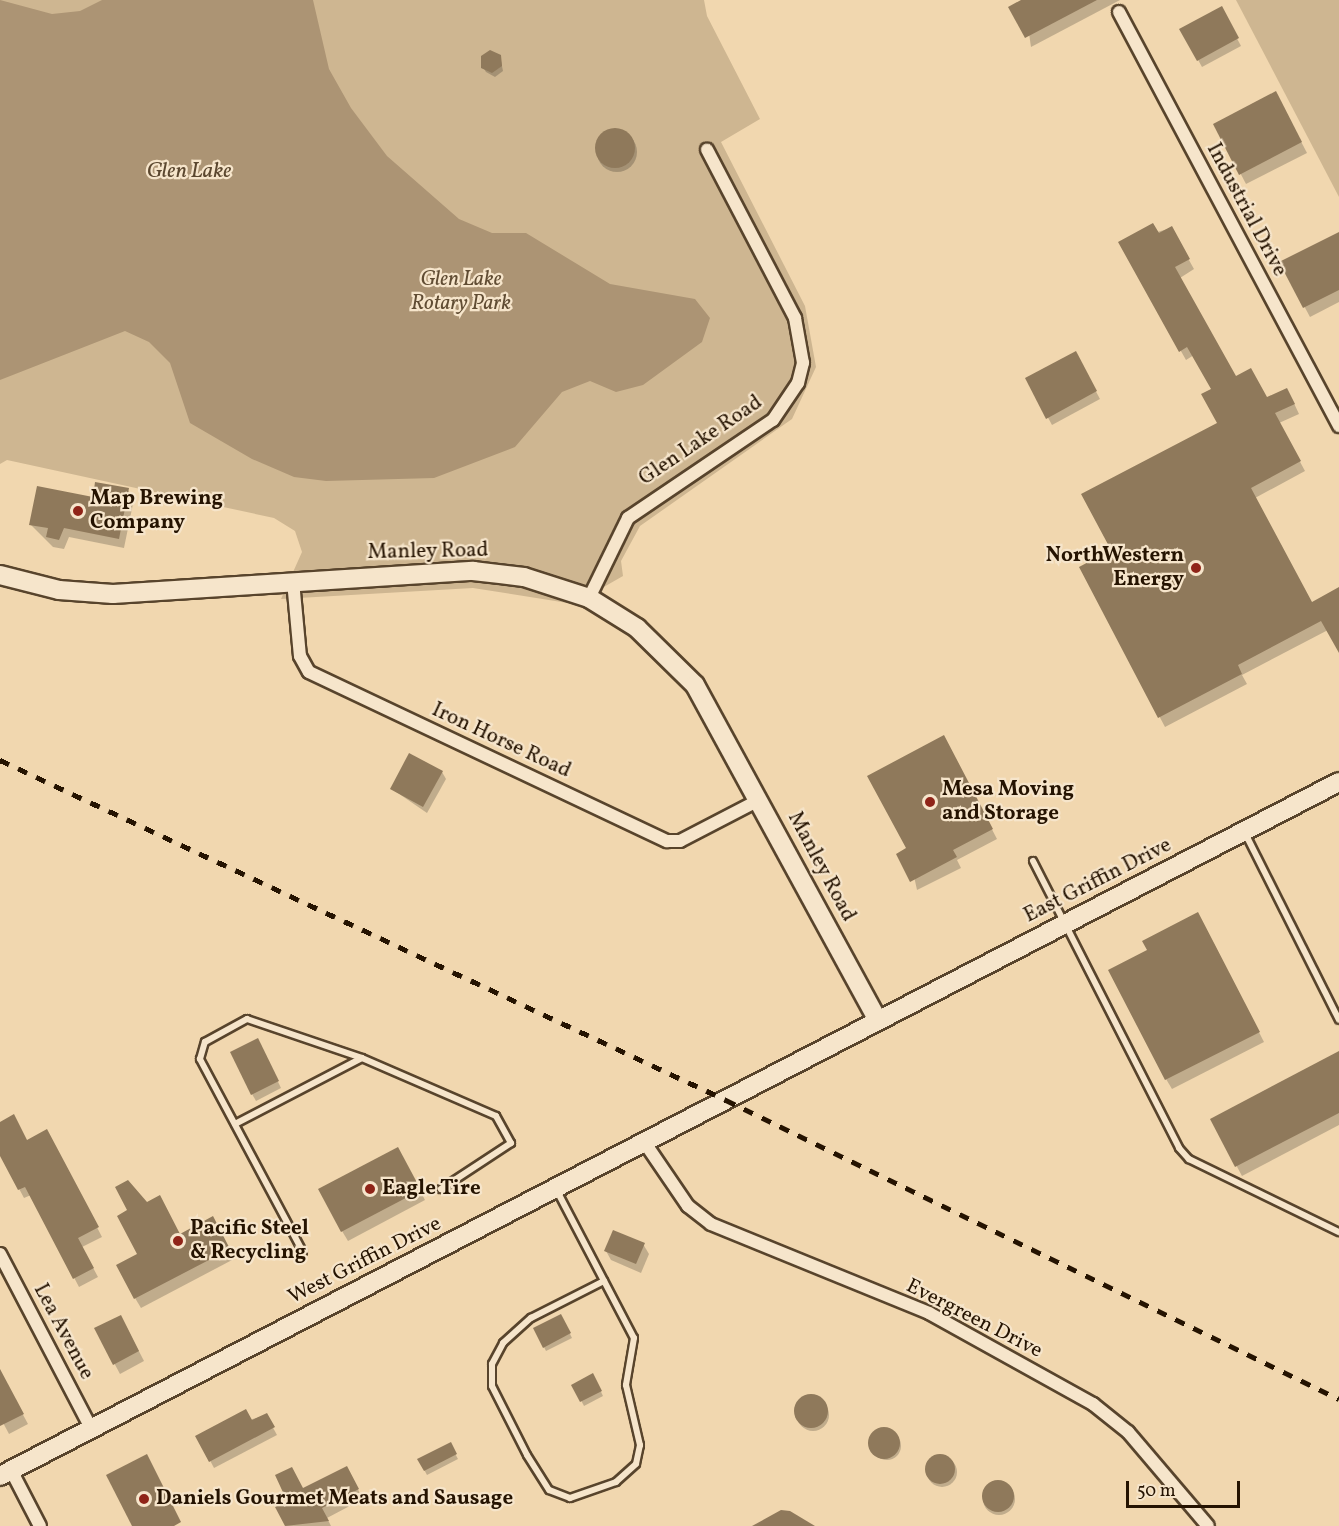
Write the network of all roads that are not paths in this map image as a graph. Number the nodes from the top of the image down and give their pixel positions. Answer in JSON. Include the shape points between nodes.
{"nodes":[{"id":1,"x":1119,"y":12,"type":"dead end"},
{"id":2,"x":707,"y":150,"type":"dead end"},
{"id":3,"x":1339,"y":426,"type":"edge"},
{"id":4,"x":0,"y":575,"type":"edge"},
{"id":5,"x":293,"y":582,"type":"junction"},
{"id":6,"x":589,"y":598,"type":"junction"},
{"id":7,"x":1339,"y":782,"type":"edge"},
{"id":8,"x":759,"y":800,"type":"junction"},
{"id":9,"x":1244,"y":831,"type":"junction"},
{"id":10,"x":1033,"y":861,"type":"dead end"},
{"id":11,"x":1064,"y":924,"type":"junction"},
{"id":12,"x":878,"y":1020,"type":"junction"},
{"id":13,"x":1339,"y":1020,"type":"edge"},
{"id":14,"x":362,"y":1058,"type":"junction"},
{"id":15,"x":235,"y":1124,"type":"junction"},
{"id":16,"x":645,"y":1143,"type":"junction"},
{"id":17,"x":556,"y":1188,"type":"junction"},
{"id":18,"x":441,"y":1189,"type":"dead end"},
{"id":19,"x":1339,"y":1232,"type":"edge"},
{"id":20,"x":303,"y":1252,"type":"dead end"},
{"id":21,"x":0,"y":1254,"type":"edge"},
{"id":22,"x":604,"y":1281,"type":"junction"},
{"id":23,"x":91,"y":1428,"type":"junction"},
{"id":24,"x":6,"y":1473,"type":"edge"},
{"id":25,"x":40,"y":1526,"type":"edge"},
{"id":26,"x":1208,"y":1526,"type":"edge"}],
"edges":[{"from":1,"to":3,"type":"street","name":"Industrial Drive"},
{"from":2,"to":6,"type":"street","name":"Glen Lake Road","via":[[795,318],[803,363],[798,383],[773,420],[628,518]]},
{"from":4,"to":5,"type":"main road","name":"Manley Road","via":[[59,590],[113,594]]},
{"from":5,"to":6,"type":"main road","name":"Manley Road","via":[[473,571],[525,577]]},
{"from":5,"to":8,"type":"street","name":"Iron Horse Road","via":[[300,656],[309,672],[667,841],[680,841]]},
{"from":6,"to":8,"type":"main road","name":"Manley Road","via":[[637,628],[694,685]]},
{"from":7,"to":9,"type":"main road","name":"East Griffin Drive"},
{"from":8,"to":12,"type":"main road","name":"Manley Road"},
{"from":9,"to":11,"type":"main road","name":"East Griffin Drive"},
{"from":9,"to":13,"type":"lane"},
{"from":10,"to":11,"type":"lane"},
{"from":11,"to":12,"type":"main road","name":"East Griffin Drive"},
{"from":11,"to":19,"type":"lane","via":[[1179,1148],[1189,1159]]},
{"from":12,"to":16,"type":"main road","name":"West Griffin Drive"},
{"from":14,"to":15,"type":"lane"},
{"from":14,"to":15,"type":"lane","via":[[247,1019],[205,1042],[200,1059]]},
{"from":14,"to":18,"type":"lane","via":[[496,1116],[510,1143]]},
{"from":15,"to":20,"type":"lane"},
{"from":16,"to":17,"type":"main road","name":"West Griffin Drive"},
{"from":16,"to":26,"type":"street","name":"Evergreen Drive","via":[[688,1206],[711,1224],[928,1313],[1094,1404],[1128,1432]]},
{"from":17,"to":22,"type":"lane"},
{"from":17,"to":23,"type":"main road","name":"West Griffin Drive"},
{"from":21,"to":23,"type":"street","name":"Lea Avenue"},
{"from":22,"to":22,"type":"lane","via":[[634,1338],[626,1385],[640,1445],[636,1464],[616,1482],[570,1498],[549,1490],[527,1455],[492,1386],[492,1364],[503,1343],[531,1318]]},
{"from":23,"to":24,"type":"main road","name":"West Griffin Drive"},
{"from":24,"to":25,"type":"street"}]}
